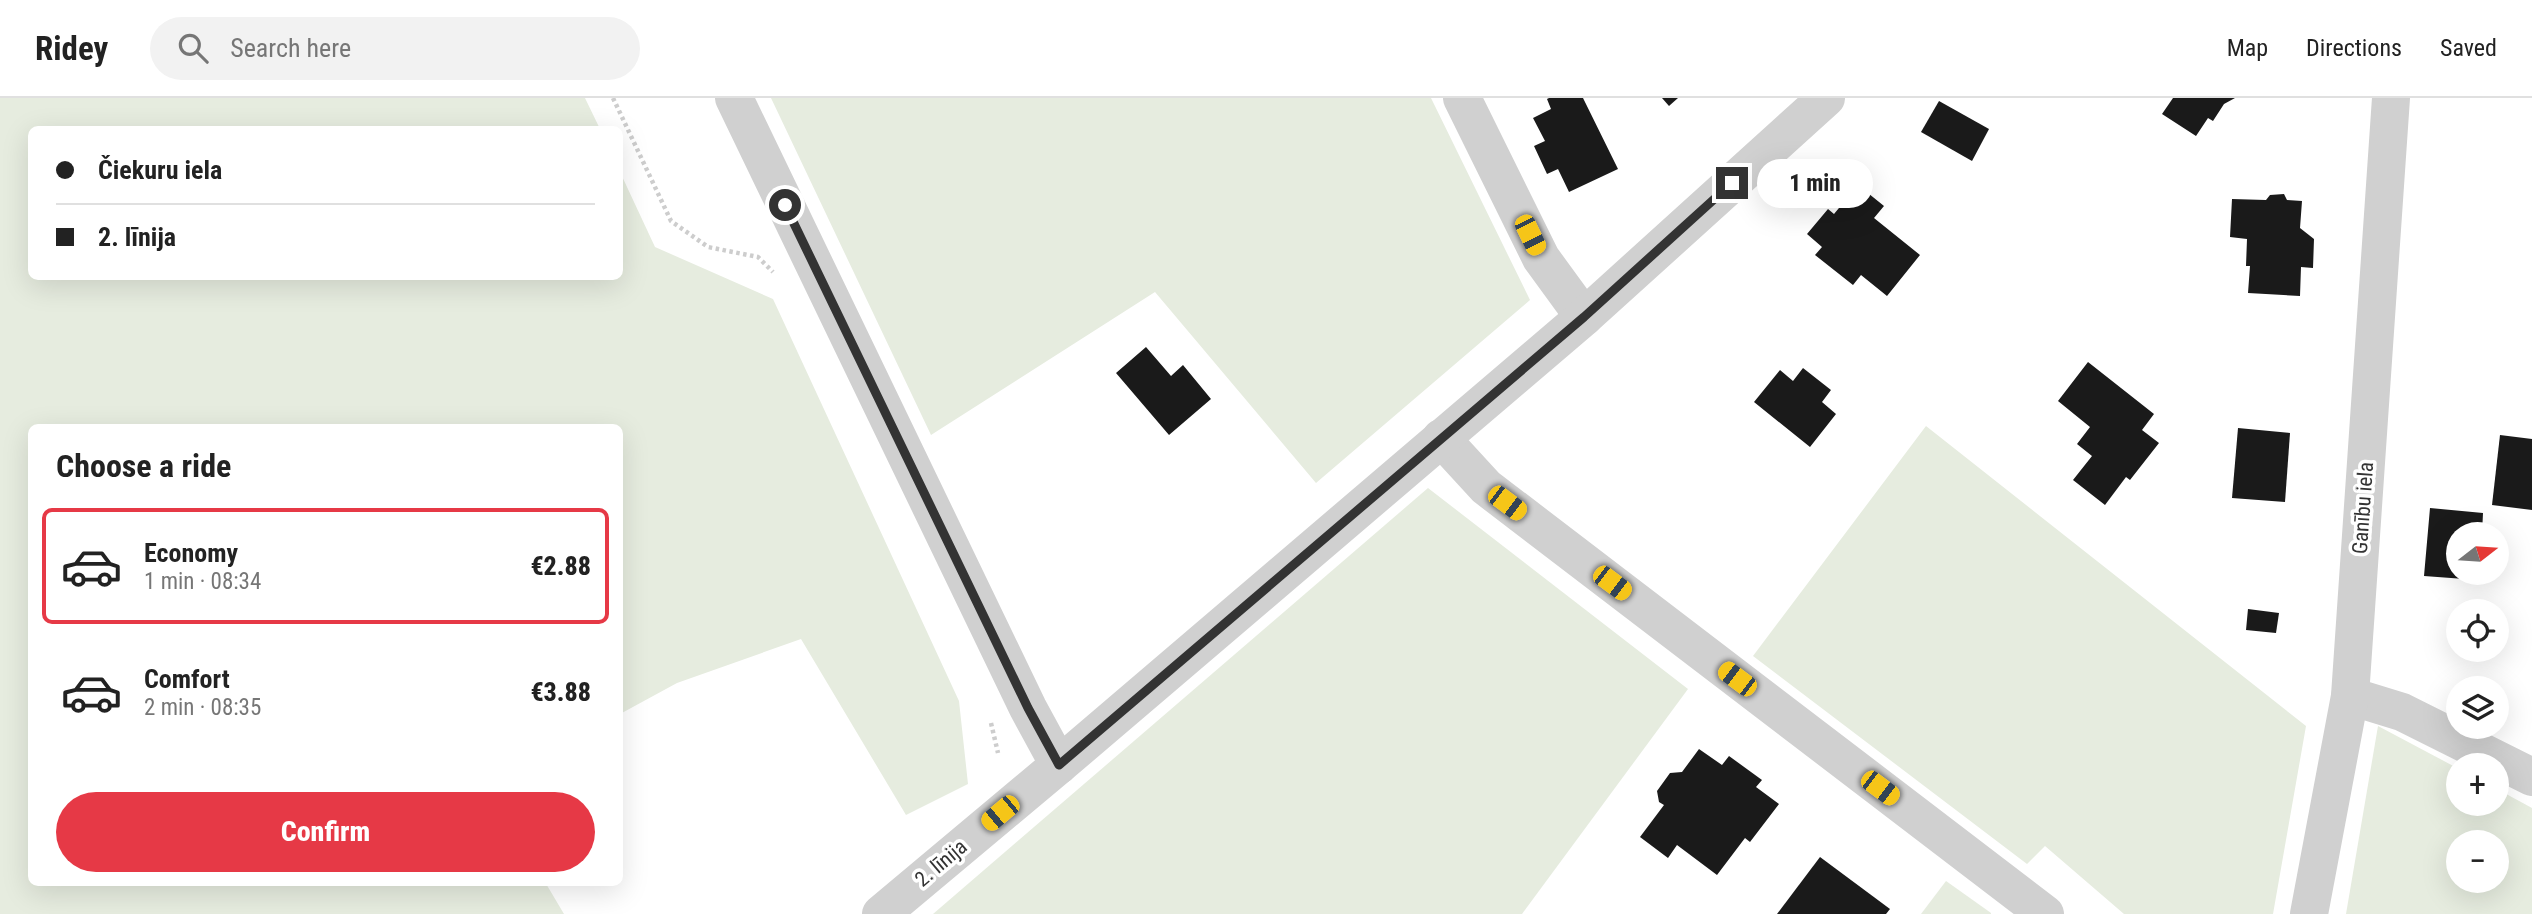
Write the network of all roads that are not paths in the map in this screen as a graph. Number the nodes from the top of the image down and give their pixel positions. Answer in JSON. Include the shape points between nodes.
{"nodes":[{"id":1,"x":734,"y":98,"type":"edge"},
{"id":2,"x":1462,"y":98,"type":"edge"},
{"id":3,"x":1826,"y":98,"type":"edge"},
{"id":4,"x":2391,"y":98,"type":"edge"},
{"id":5,"x":1584,"y":317,"type":"junction"},
{"id":6,"x":1441,"y":438,"type":"junction"},
{"id":7,"x":2350,"y":696,"type":"junction"},
{"id":8,"x":1059,"y":765,"type":"junction"},
{"id":9,"x":2532,"y":777,"type":"edge"},
{"id":10,"x":881,"y":914,"type":"edge"},
{"id":11,"x":2045,"y":914,"type":"edge"},
{"id":12,"x":2309,"y":914,"type":"edge"}],
"edges":[{"from":1,"to":8,"type":"street"},
{"from":2,"to":5,"type":"street","via":[[1541,258]]},
{"from":3,"to":5,"type":"street","name":"2. līnija"},
{"from":4,"to":7,"type":"street","name":"Ganību iela"},
{"from":5,"to":6,"type":"street","name":"2. līnija"},
{"from":6,"to":8,"type":"street","name":"2. līnija"},
{"from":6,"to":11,"type":"street","via":[[1486,486]]},
{"from":7,"to":9,"type":"street","via":[[2402,712]]},
{"from":7,"to":12,"type":"street","name":"Ganību iela"},
{"from":8,"to":10,"type":"street","name":"2. līnija"}]}
